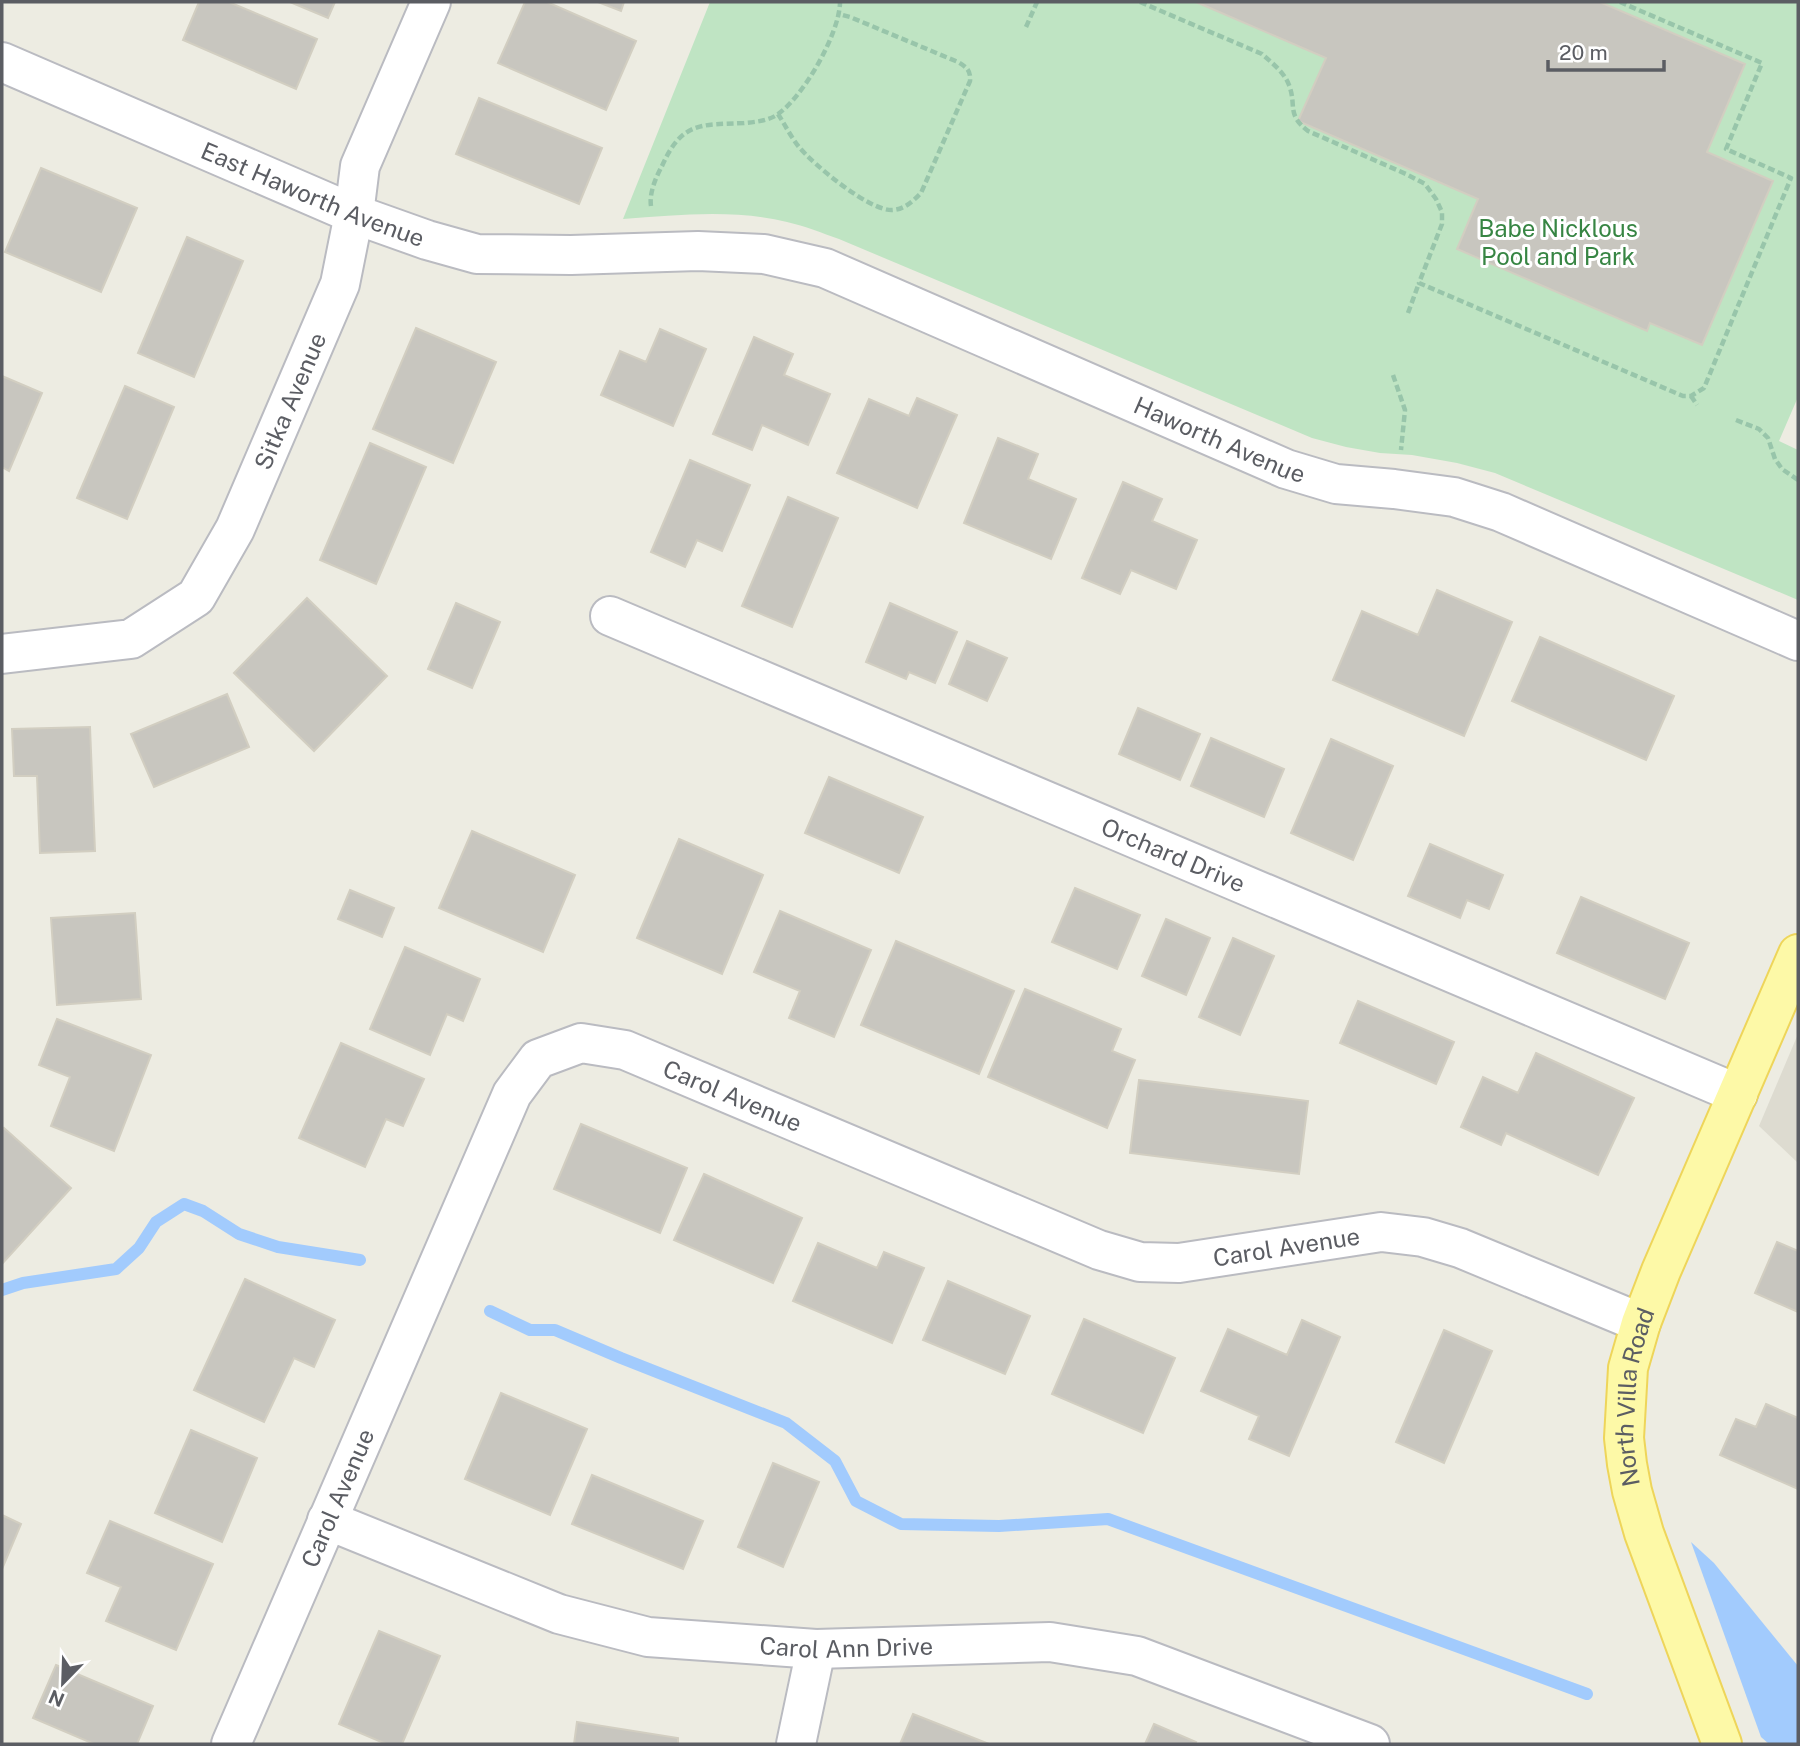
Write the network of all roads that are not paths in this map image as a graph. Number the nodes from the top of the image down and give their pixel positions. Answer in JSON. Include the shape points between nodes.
{"nodes":[{"id":1,"x":431,"y":2,"type":"edge"},
{"id":2,"x":2,"y":62,"type":"edge"},
{"id":3,"x":354,"y":214,"type":"junction"},
{"id":4,"x":640,"y":253,"type":"joint"},
{"id":5,"x":610,"y":615,"type":"dead end"},
{"id":6,"x":1798,"y":641,"type":"edge"},
{"id":7,"x":2,"y":654,"type":"edge"},
{"id":8,"x":1798,"y":954,"type":"edge"},
{"id":9,"x":1738,"y":1094,"type":"junction"},
{"id":10,"x":1641,"y":1323,"type":"junction"},
{"id":11,"x":327,"y":1520,"type":"junction"},
{"id":12,"x":816,"y":1649,"type":"junction"},
{"id":13,"x":1346,"y":1740,"type":"edge"},
{"id":14,"x":231,"y":1744,"type":"edge"},
{"id":15,"x":796,"y":1744,"type":"edge"},
{"id":16,"x":1722,"y":1744,"type":"edge"}],
"edges":[{"from":1,"to":3,"type":"street","name":"Sitka Avenue","via":[[360,166]]},
{"from":2,"to":3,"type":"street","name":"East Haworth Avenue"},
{"from":3,"to":4,"type":"street","name":"East Haworth Avenue","via":[[477,254]]},
{"from":3,"to":7,"type":"street","name":"Sitka Avenue","via":[[340,284],[235,529],[196,597],[131,639]]},
{"from":4,"to":6,"type":"street","name":"Haworth Avenue","via":[[764,254],[825,268],[1286,469],[1336,484],[1454,498],[1501,512]]},
{"from":5,"to":9,"type":"street","name":"Orchard Drive"},
{"from":8,"to":9,"type":"main road","name":"North Villa Road"},
{"from":9,"to":10,"type":"main road","name":"North Villa Road"},
{"from":10,"to":11,"type":"street","name":"Carol Avenue","via":[[1460,1248],[1381,1231],[1179,1263],[1140,1262],[1099,1250],[625,1050],[580,1043],[538,1059],[512,1094]]},
{"from":10,"to":16,"type":"main road","name":"North Villa Road","via":[[1628,1368],[1625,1403],[1624,1438],[1632,1491]]},
{"from":11,"to":12,"type":"street","name":"Carol Ann Drive","via":[[559,1614],[648,1637]]},
{"from":11,"to":14,"type":"street","name":"Carol Avenue"},
{"from":12,"to":13,"type":"street","name":"Carol Ann Drive","via":[[1050,1642],[1137,1656]]},
{"from":12,"to":15,"type":"street"}]}
